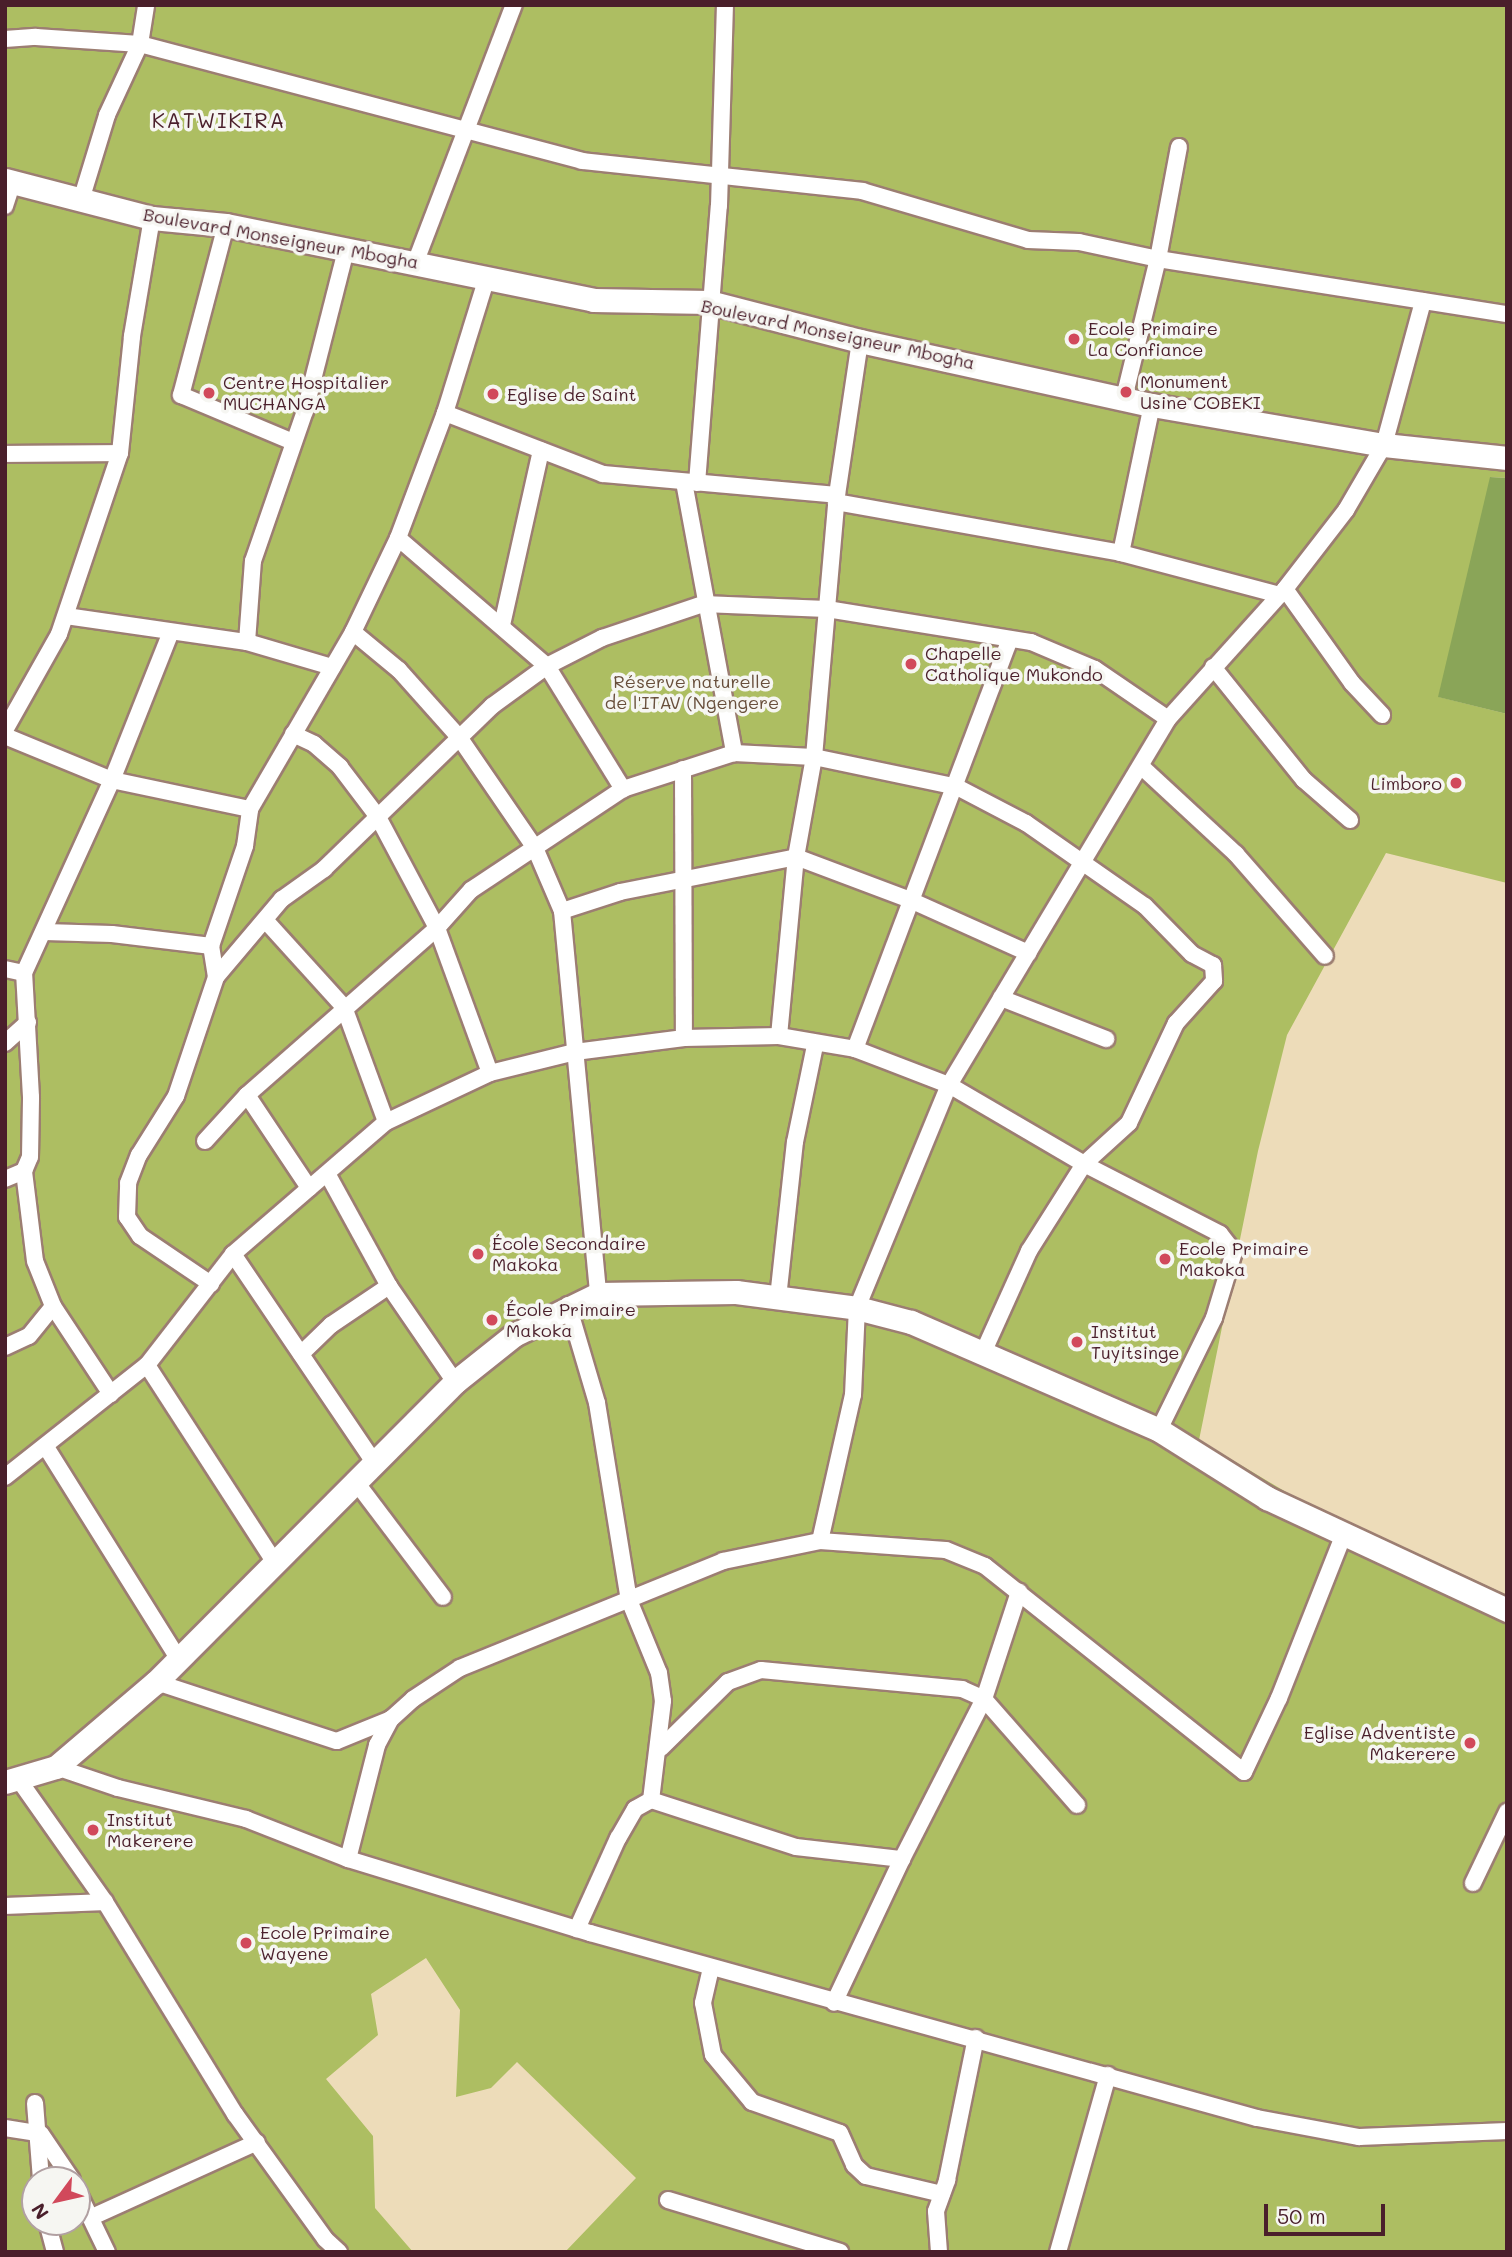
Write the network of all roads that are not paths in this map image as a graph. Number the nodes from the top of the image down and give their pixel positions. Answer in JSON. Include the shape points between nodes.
{"nodes":[{"id":1,"x":146,"y":5,"type":"edge"},
{"id":2,"x":513,"y":5,"type":"edge"},
{"id":3,"x":725,"y":5,"type":"edge"},
{"id":4,"x":5,"y":40,"type":"edge"},
{"id":5,"x":140,"y":44,"type":"junction"},
{"id":6,"x":468,"y":129,"type":"junction"},
{"id":7,"x":1179,"y":147,"type":"dead end"},
{"id":8,"x":718,"y":179,"type":"junction"},
{"id":9,"x":9,"y":181,"type":"edge"},
{"id":10,"x":82,"y":197,"type":"junction"},
{"id":11,"x":5,"y":206,"type":"edge"},
{"id":12,"x":152,"y":218,"type":"junction"},
{"id":13,"x":226,"y":225,"type":"junction"},
{"id":14,"x":346,"y":250,"type":"junction"},
{"id":15,"x":1158,"y":259,"type":"junction"},
{"id":16,"x":416,"y":261,"type":"junction"},
{"id":17,"x":487,"y":277,"type":"junction"},
{"id":18,"x":1423,"y":301,"type":"junction"},
{"id":19,"x":709,"y":302,"type":"junction"},
{"id":20,"x":1507,"y":314,"type":"edge"},
{"id":21,"x":860,"y":341,"type":"junction"},
{"id":22,"x":1124,"y":398,"type":"junction"},
{"id":23,"x":1152,"y":405,"type":"junction"},
{"id":24,"x":445,"y":413,"type":"junction"},
{"id":25,"x":293,"y":442,"type":"junction"},
{"id":26,"x":1384,"y":446,"type":"junction"},
{"id":27,"x":541,"y":450,"type":"junction"},
{"id":28,"x":120,"y":453,"type":"junction"},
{"id":29,"x":5,"y":454,"type":"edge"},
{"id":30,"x":1507,"y":458,"type":"edge"},
{"id":31,"x":690,"y":483,"type":"junction"},
{"id":32,"x":837,"y":499,"type":"junction"},
{"id":33,"x":398,"y":538,"type":"junction"},
{"id":34,"x":1121,"y":553,"type":"junction"},
{"id":35,"x":1282,"y":592,"type":"junction"},
{"id":36,"x":703,"y":604,"type":"junction"},
{"id":37,"x":827,"y":609,"type":"junction"},
{"id":38,"x":66,"y":616,"type":"junction"},
{"id":39,"x":502,"y":625,"type":"junction"},
{"id":40,"x":171,"y":632,"type":"junction"},
{"id":41,"x":353,"y":632,"type":"junction"},
{"id":42,"x":247,"y":642,"type":"junction"},
{"id":43,"x":1009,"y":642,"type":"junction"},
{"id":44,"x":547,"y":666,"type":"junction"},
{"id":45,"x":332,"y":667,"type":"junction"},
{"id":46,"x":1213,"y":667,"type":"junction"},
{"id":47,"x":1382,"y":715,"type":"dead end"},
{"id":48,"x":1168,"y":719,"type":"junction"},
{"id":49,"x":5,"y":730,"type":"edge"},
{"id":50,"x":293,"y":734,"type":"junction"},
{"id":51,"x":5,"y":736,"type":"edge"},
{"id":52,"x":458,"y":737,"type":"junction"},
{"id":53,"x":734,"y":753,"type":"junction"},
{"id":54,"x":814,"y":757,"type":"junction"},
{"id":55,"x":1142,"y":767,"type":"junction"},
{"id":56,"x":683,"y":769,"type":"junction"},
{"id":57,"x":112,"y":780,"type":"junction"},
{"id":58,"x":957,"y":787,"type":"junction"},
{"id":59,"x":623,"y":789,"type":"junction"},
{"id":60,"x":250,"y":809,"type":"junction"},
{"id":61,"x":378,"y":817,"type":"junction"},
{"id":62,"x":1350,"y":820,"type":"dead end"},
{"id":63,"x":535,"y":848,"type":"junction"},
{"id":64,"x":796,"y":857,"type":"junction"},
{"id":65,"x":1082,"y":860,"type":"junction"},
{"id":66,"x":683,"y":878,"type":"junction"},
{"id":67,"x":908,"y":899,"type":"junction"},
{"id":68,"x":562,"y":911,"type":"junction"},
{"id":69,"x":266,"y":921,"type":"junction"},
{"id":70,"x":437,"y":928,"type":"junction"},
{"id":71,"x":45,"y":932,"type":"junction"},
{"id":72,"x":211,"y":946,"type":"junction"},
{"id":73,"x":1028,"y":953,"type":"junction"},
{"id":74,"x":1325,"y":957,"type":"dead end"},
{"id":75,"x":5,"y":969,"type":"edge"},
{"id":76,"x":24,"y":972,"type":"junction"},
{"id":77,"x":216,"y":977,"type":"junction"},
{"id":78,"x":1001,"y":998,"type":"junction"},
{"id":79,"x":344,"y":1007,"type":"junction"},
{"id":80,"x":28,"y":1022,"type":"junction"},
{"id":81,"x":779,"y":1035,"type":"junction"},
{"id":82,"x":684,"y":1038,"type":"junction"},
{"id":83,"x":1106,"y":1039,"type":"dead end"},
{"id":84,"x":5,"y":1043,"type":"edge"},
{"id":85,"x":815,"y":1045,"type":"junction"},
{"id":86,"x":855,"y":1049,"type":"junction"},
{"id":87,"x":575,"y":1052,"type":"junction"},
{"id":88,"x":490,"y":1073,"type":"junction"},
{"id":89,"x":949,"y":1085,"type":"junction"},
{"id":90,"x":247,"y":1096,"type":"junction"},
{"id":91,"x":386,"y":1122,"type":"junction"},
{"id":92,"x":205,"y":1141,"type":"dead end"},
{"id":93,"x":1084,"y":1164,"type":"junction"},
{"id":94,"x":24,"y":1171,"type":"junction"},
{"id":95,"x":328,"y":1175,"type":"junction"},
{"id":96,"x":5,"y":1179,"type":"edge"},
{"id":97,"x":309,"y":1188,"type":"junction"},
{"id":98,"x":233,"y":1254,"type":"junction"},
{"id":99,"x":211,"y":1284,"type":"junction"},
{"id":100,"x":389,"y":1286,"type":"junction"},
{"id":101,"x":598,"y":1294,"type":"junction"},
{"id":102,"x":778,"y":1298,"type":"junction"},
{"id":103,"x":568,"y":1305,"type":"junction"},
{"id":104,"x":53,"y":1306,"type":"junction"},
{"id":105,"x":857,"y":1308,"type":"junction"},
{"id":106,"x":5,"y":1346,"type":"edge"},
{"id":107,"x":983,"y":1353,"type":"junction"},
{"id":108,"x":301,"y":1354,"type":"junction"},
{"id":109,"x":147,"y":1365,"type":"junction"},
{"id":110,"x":455,"y":1382,"type":"junction"},
{"id":111,"x":111,"y":1394,"type":"junction"},
{"id":112,"x":1159,"y":1430,"type":"junction"},
{"id":113,"x":46,"y":1447,"type":"junction"},
{"id":114,"x":373,"y":1461,"type":"junction"},
{"id":115,"x":5,"y":1477,"type":"edge"},
{"id":116,"x":356,"y":1482,"type":"junction"},
{"id":117,"x":1343,"y":1536,"type":"junction"},
{"id":118,"x":820,"y":1541,"type":"junction"},
{"id":119,"x":274,"y":1561,"type":"junction"},
{"id":120,"x":1019,"y":1592,"type":"junction"},
{"id":121,"x":443,"y":1597,"type":"dead end"},
{"id":122,"x":629,"y":1600,"type":"junction"},
{"id":123,"x":1507,"y":1610,"type":"edge"},
{"id":124,"x":179,"y":1660,"type":"junction"},
{"id":125,"x":156,"y":1682,"type":"junction"},
{"id":126,"x":984,"y":1699,"type":"junction"},
{"id":127,"x":391,"y":1719,"type":"junction"},
{"id":128,"x":661,"y":1748,"type":"junction"},
{"id":129,"x":56,"y":1766,"type":"junction"},
{"id":130,"x":12,"y":1781,"type":"edge"},
{"id":131,"x":651,"y":1800,"type":"junction"},
{"id":132,"x":1077,"y":1805,"type":"dead end"},
{"id":133,"x":1507,"y":1812,"type":"edge"},
{"id":134,"x":348,"y":1858,"type":"junction"},
{"id":135,"x":902,"y":1859,"type":"junction"},
{"id":136,"x":1473,"y":1884,"type":"dead end"},
{"id":137,"x":105,"y":1902,"type":"junction"},
{"id":138,"x":5,"y":1906,"type":"edge"},
{"id":139,"x":577,"y":1929,"type":"junction"},
{"id":140,"x":711,"y":1968,"type":"junction"},
{"id":141,"x":834,"y":2003,"type":"junction"},
{"id":142,"x":976,"y":2038,"type":"junction"},
{"id":143,"x":1108,"y":2075,"type":"junction"},
{"id":144,"x":35,"y":2103,"type":"dead end"},
{"id":145,"x":5,"y":2128,"type":"edge"},
{"id":146,"x":1507,"y":2131,"type":"edge"},
{"id":147,"x":41,"y":2134,"type":"junction"},
{"id":148,"x":257,"y":2142,"type":"junction"},
{"id":149,"x":41,"y":2166,"type":"edge"},
{"id":150,"x":63,"y":2166,"type":"edge"},
{"id":151,"x":942,"y":2194,"type":"junction"},
{"id":152,"x":668,"y":2200,"type":"dead end"},
{"id":153,"x":92,"y":2217,"type":"joint"},
{"id":154,"x":321,"y":2246,"type":"edge"},
{"id":155,"x":107,"y":2252,"type":"edge"},
{"id":156,"x":339,"y":2252,"type":"edge"},
{"id":157,"x":840,"y":2252,"type":"edge"},
{"id":158,"x":939,"y":2252,"type":"edge"},
{"id":159,"x":1058,"y":2252,"type":"edge"}],
"edges":[{"from":1,"to":5,"type":"street"},
{"from":2,"to":6,"type":"street"},
{"from":3,"to":8,"type":"street"},
{"from":4,"to":5,"type":"street","via":[[36,37]]},
{"from":5,"to":6,"type":"street"},
{"from":5,"to":10,"type":"street","via":[[107,115]]},
{"from":6,"to":8,"type":"street","via":[[582,161]]},
{"from":6,"to":16,"type":"street"},
{"from":7,"to":15,"type":"street"},
{"from":8,"to":15,"type":"street","via":[[862,191],[1028,240],[1079,242]]},
{"from":8,"to":19,"type":"street"},
{"from":9,"to":10,"type":"street","name":"Boulevard Monseigneur Mbogha"},
{"from":9,"to":11,"type":"street"},
{"from":10,"to":12,"type":"street","name":"Boulevard Monseigneur Mbogha"},
{"from":12,"to":13,"type":"street","name":"Boulevard Monseigneur Mbogha"},
{"from":12,"to":28,"type":"street"},
{"from":13,"to":14,"type":"street","name":"Boulevard Monseigneur Mbogha"},
{"from":13,"to":25,"type":"street","via":[[181,395]]},
{"from":14,"to":16,"type":"street","name":"Boulevard Monseigneur Mbogha"},
{"from":14,"to":25,"type":"street"},
{"from":15,"to":18,"type":"street"},
{"from":15,"to":22,"type":"street"},
{"from":16,"to":17,"type":"street","name":"Boulevard Monseigneur Mbogha"},
{"from":17,"to":19,"type":"street","name":"Boulevard Monseigneur Mbogha","via":[[593,300]]},
{"from":17,"to":24,"type":"street"},
{"from":18,"to":20,"type":"street"},
{"from":18,"to":26,"type":"street"},
{"from":19,"to":21,"type":"street","name":"Boulevard Monseigneur Mbogha"},
{"from":19,"to":31,"type":"street"},
{"from":21,"to":22,"type":"street","name":"Boulevard Monseigneur Mbogha"},
{"from":21,"to":32,"type":"street"},
{"from":22,"to":23,"type":"street","name":"Boulevard Monseigneur Mbogha"},
{"from":23,"to":26,"type":"street","name":"Boulevard Monseigneur Mbogha"},
{"from":23,"to":34,"type":"street"},
{"from":24,"to":27,"type":"street"},
{"from":24,"to":33,"type":"street"},
{"from":25,"to":42,"type":"street","via":[[253,561]]},
{"from":26,"to":30,"type":"street","name":"Boulevard Monseigneur Mbogha"},
{"from":26,"to":35,"type":"street","via":[[1346,510]]},
{"from":27,"to":31,"type":"street","via":[[603,474]]},
{"from":27,"to":39,"type":"street"},
{"from":28,"to":29,"type":"street"},
{"from":28,"to":38,"type":"street"},
{"from":31,"to":32,"type":"street"},
{"from":31,"to":36,"type":"street"},
{"from":32,"to":34,"type":"street"},
{"from":32,"to":37,"type":"street"},
{"from":33,"to":39,"type":"street"},
{"from":33,"to":41,"type":"street"},
{"from":34,"to":35,"type":"street"},
{"from":35,"to":46,"type":"street"},
{"from":35,"to":47,"type":"street"},
{"from":36,"to":37,"type":"street"},
{"from":36,"to":44,"type":"street","via":[[647,620]]},
{"from":36,"to":53,"type":"street"},
{"from":37,"to":43,"type":"street"},
{"from":37,"to":54,"type":"street"},
{"from":38,"to":40,"type":"street"},
{"from":38,"to":49,"type":"street"},
{"from":39,"to":44,"type":"street"},
{"from":40,"to":42,"type":"street"},
{"from":40,"to":57,"type":"street"},
{"from":41,"to":45,"type":"street"},
{"from":41,"to":52,"type":"street","via":[[399,670]]},
{"from":42,"to":45,"type":"street"},
{"from":43,"to":48,"type":"street","via":[[1031,642],[1063,653]]},
{"from":43,"to":58,"type":"street"},
{"from":44,"to":52,"type":"street"},
{"from":44,"to":59,"type":"street"},
{"from":45,"to":50,"type":"street"},
{"from":46,"to":48,"type":"street"},
{"from":46,"to":62,"type":"street","via":[[1322,801]]},
{"from":48,"to":55,"type":"street"},
{"from":50,"to":60,"type":"street"},
{"from":50,"to":61,"type":"street","via":[[314,744],[340,767]]},
{"from":51,"to":57,"type":"street"},
{"from":52,"to":61,"type":"street"},
{"from":52,"to":63,"type":"street"},
{"from":53,"to":54,"type":"street"},
{"from":53,"to":56,"type":"street"},
{"from":54,"to":58,"type":"street"},
{"from":54,"to":64,"type":"street"},
{"from":55,"to":65,"type":"street"},
{"from":55,"to":74,"type":"street","via":[[1236,855]]},
{"from":56,"to":59,"type":"street"},
{"from":56,"to":66,"type":"street"},
{"from":57,"to":60,"type":"street"},
{"from":57,"to":71,"type":"street","via":[[69,867]]},
{"from":58,"to":65,"type":"street","via":[[986,798]]},
{"from":58,"to":67,"type":"street","via":[[943,809]]},
{"from":59,"to":63,"type":"street"},
{"from":60,"to":72,"type":"street","via":[[245,846]]},
{"from":61,"to":69,"type":"street","via":[[324,869],[282,899]]},
{"from":61,"to":70,"type":"street"},
{"from":63,"to":68,"type":"street"},
{"from":63,"to":70,"type":"street","via":[[471,890]]},
{"from":64,"to":66,"type":"street"},
{"from":64,"to":67,"type":"street"},
{"from":64,"to":81,"type":"street"},
{"from":65,"to":73,"type":"street"},
{"from":65,"to":93,"type":"street","via":[[1145,906],[1192,954],[1213,965],[1214,981],[1176,1023],[1129,1123]]},
{"from":66,"to":68,"type":"street"},
{"from":66,"to":82,"type":"street"},
{"from":67,"to":73,"type":"street"},
{"from":67,"to":86,"type":"street"},
{"from":68,"to":87,"type":"street"},
{"from":69,"to":77,"type":"street"},
{"from":69,"to":79,"type":"street"},
{"from":70,"to":79,"type":"street"},
{"from":70,"to":88,"type":"street"},
{"from":71,"to":72,"type":"street","via":[[112,934]]},
{"from":71,"to":76,"type":"street"},
{"from":72,"to":77,"type":"street"},
{"from":73,"to":78,"type":"street"},
{"from":75,"to":76,"type":"street"},
{"from":76,"to":80,"type":"street"},
{"from":77,"to":99,"type":"street","via":[[176,1096],[139,1155],[125,1207],[140,1236]]},
{"from":78,"to":83,"type":"street"},
{"from":78,"to":89,"type":"street"},
{"from":79,"to":90,"type":"street"},
{"from":79,"to":91,"type":"street"},
{"from":80,"to":84,"type":"street"},
{"from":80,"to":94,"type":"street","via":[[30,1157]]},
{"from":81,"to":82,"type":"street"},
{"from":81,"to":85,"type":"street"},
{"from":82,"to":87,"type":"street"},
{"from":85,"to":86,"type":"street"},
{"from":85,"to":102,"type":"street","via":[[795,1142]]},
{"from":86,"to":89,"type":"street"},
{"from":87,"to":88,"type":"street"},
{"from":87,"to":101,"type":"street"},
{"from":88,"to":91,"type":"street"},
{"from":89,"to":93,"type":"street"},
{"from":89,"to":105,"type":"street"},
{"from":90,"to":92,"type":"street"},
{"from":90,"to":97,"type":"street"},
{"from":91,"to":95,"type":"street"},
{"from":93,"to":107,"type":"street","via":[[1029,1251]]},
{"from":93,"to":112,"type":"street","via":[[1220,1234],[1234,1252],[1214,1318]]},
{"from":94,"to":96,"type":"street"},
{"from":94,"to":104,"type":"street","via":[[35,1261]]},
{"from":95,"to":97,"type":"street"},
{"from":95,"to":100,"type":"street"},
{"from":97,"to":98,"type":"street"},
{"from":98,"to":99,"type":"street"},
{"from":98,"to":108,"type":"street"},
{"from":99,"to":109,"type":"street"},
{"from":100,"to":108,"type":"street","via":[[331,1325]]},
{"from":100,"to":110,"type":"street"},
{"from":101,"to":102,"type":"street","via":[[673,1290]]},
{"from":101,"to":103,"type":"street"},
{"from":102,"to":105,"type":"street"},
{"from":103,"to":110,"type":"street","via":[[514,1335]]},
{"from":103,"to":122,"type":"street","via":[[597,1404]]},
{"from":104,"to":106,"type":"street","via":[[29,1336]]},
{"from":104,"to":111,"type":"street"},
{"from":105,"to":107,"type":"street","via":[[911,1322]]},
{"from":105,"to":118,"type":"street","via":[[853,1395]]},
{"from":107,"to":112,"type":"street"},
{"from":108,"to":114,"type":"street"},
{"from":109,"to":111,"type":"street"},
{"from":109,"to":119,"type":"street"},
{"from":110,"to":114,"type":"street"},
{"from":111,"to":113,"type":"street"},
{"from":112,"to":117,"type":"street","via":[[1266,1498]]},
{"from":113,"to":115,"type":"street"},
{"from":113,"to":124,"type":"street"},
{"from":114,"to":116,"type":"street"},
{"from":116,"to":119,"type":"street"},
{"from":116,"to":121,"type":"street"},
{"from":117,"to":120,"type":"street","via":[[1279,1698],[1244,1772]]},
{"from":117,"to":123,"type":"street"},
{"from":118,"to":120,"type":"street","via":[[946,1550],[985,1566]]},
{"from":118,"to":122,"type":"street","via":[[723,1562]]},
{"from":119,"to":124,"type":"street"},
{"from":120,"to":126,"type":"street"},
{"from":122,"to":127,"type":"street","via":[[460,1668]]},
{"from":122,"to":128,"type":"street","via":[[659,1673]]},
{"from":124,"to":125,"type":"street"},
{"from":125,"to":127,"type":"street","via":[[337,1741]]},
{"from":125,"to":129,"type":"street"},
{"from":126,"to":128,"type":"street","via":[[962,1689],[761,1670],[728,1682]]},
{"from":126,"to":132,"type":"street"},
{"from":126,"to":135,"type":"street"},
{"from":127,"to":134,"type":"street","via":[[376,1745]]},
{"from":128,"to":131,"type":"street"},
{"from":129,"to":130,"type":"street"},
{"from":129,"to":134,"type":"street","via":[[118,1788],[246,1819]]},
{"from":130,"to":137,"type":"street"},
{"from":131,"to":135,"type":"street","via":[[796,1847]]},
{"from":131,"to":139,"type":"street","via":[[635,1809],[618,1838]]},
{"from":133,"to":136,"type":"street"},
{"from":134,"to":139,"type":"street"},
{"from":135,"to":141,"type":"street"},
{"from":137,"to":138,"type":"street"},
{"from":137,"to":148,"type":"street","via":[[235,2114]]},
{"from":139,"to":140,"type":"street"},
{"from":140,"to":141,"type":"street"},
{"from":140,"to":151,"type":"street","via":[[703,2003],[713,2055],[751,2102],[840,2133],[854,2165],[866,2176]]},
{"from":141,"to":142,"type":"street"},
{"from":142,"to":143,"type":"street"},
{"from":142,"to":151,"type":"street"},
{"from":143,"to":146,"type":"street","via":[[1257,2118],[1359,2137]]},
{"from":143,"to":159,"type":"street"},
{"from":144,"to":147,"type":"street"},
{"from":145,"to":147,"type":"street"},
{"from":147,"to":149,"type":"street"},
{"from":147,"to":150,"type":"street"},
{"from":148,"to":153,"type":"street"},
{"from":148,"to":154,"type":"street"},
{"from":151,"to":158,"type":"street","via":[[936,2211]]},
{"from":152,"to":157,"type":"street"},
{"from":153,"to":155,"type":"street"},
{"from":154,"to":156,"type":"street"}]}
